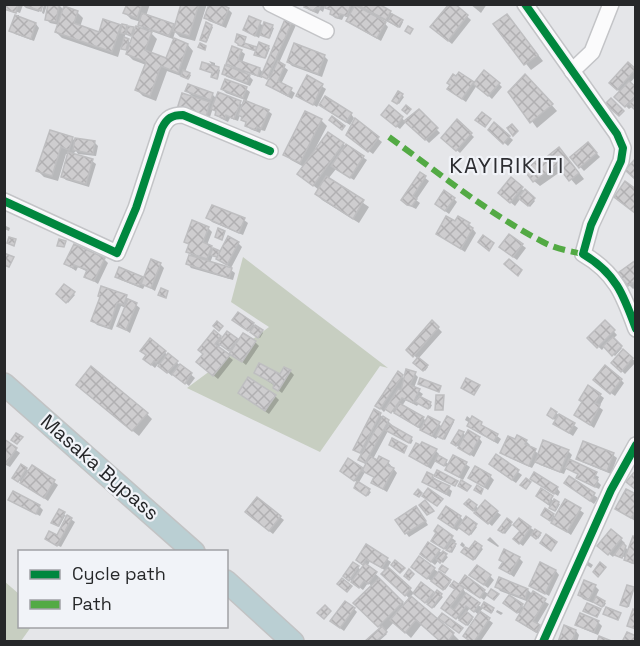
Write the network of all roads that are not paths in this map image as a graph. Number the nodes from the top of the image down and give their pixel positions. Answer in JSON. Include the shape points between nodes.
{"nodes":[{"id":1,"x":271,"y":4,"type":"edge"},
{"id":2,"x":525,"y":4,"type":"edge"},
{"id":3,"x":611,"y":4,"type":"edge"},
{"id":4,"x":326,"y":31,"type":"dead end"},
{"id":5,"x":572,"y":71,"type":"junction"},
{"id":6,"x":270,"y":151,"type":"dead end"},
{"id":7,"x":4,"y":201,"type":"edge"},
{"id":8,"x":636,"y":329,"type":"edge"},
{"id":9,"x":4,"y":384,"type":"edge"},
{"id":10,"x":636,"y":445,"type":"edge"},
{"id":11,"x":192,"y":550,"type":"edge"},
{"id":12,"x":228,"y":583,"type":"edge"},
{"id":13,"x":292,"y":642,"type":"edge"},
{"id":14,"x":543,"y":642,"type":"edge"}],
"edges":[{"from":1,"to":4,"type":"street"},
{"from":2,"to":5,"type":"street"},
{"from":3,"to":5,"type":"street","via":[[592,52]]},
{"from":5,"to":8,"type":"street","via":[[623,148],[583,254],[612,277],[623,293]]},
{"from":6,"to":7,"type":"street","via":[[183,115],[173,115],[162,128],[133,218],[117,253]]},
{"from":9,"to":11,"type":"highway","name":"Masaka Bypass"},
{"from":10,"to":14,"type":"street","via":[[611,490]]},
{"from":12,"to":13,"type":"highway"}]}
